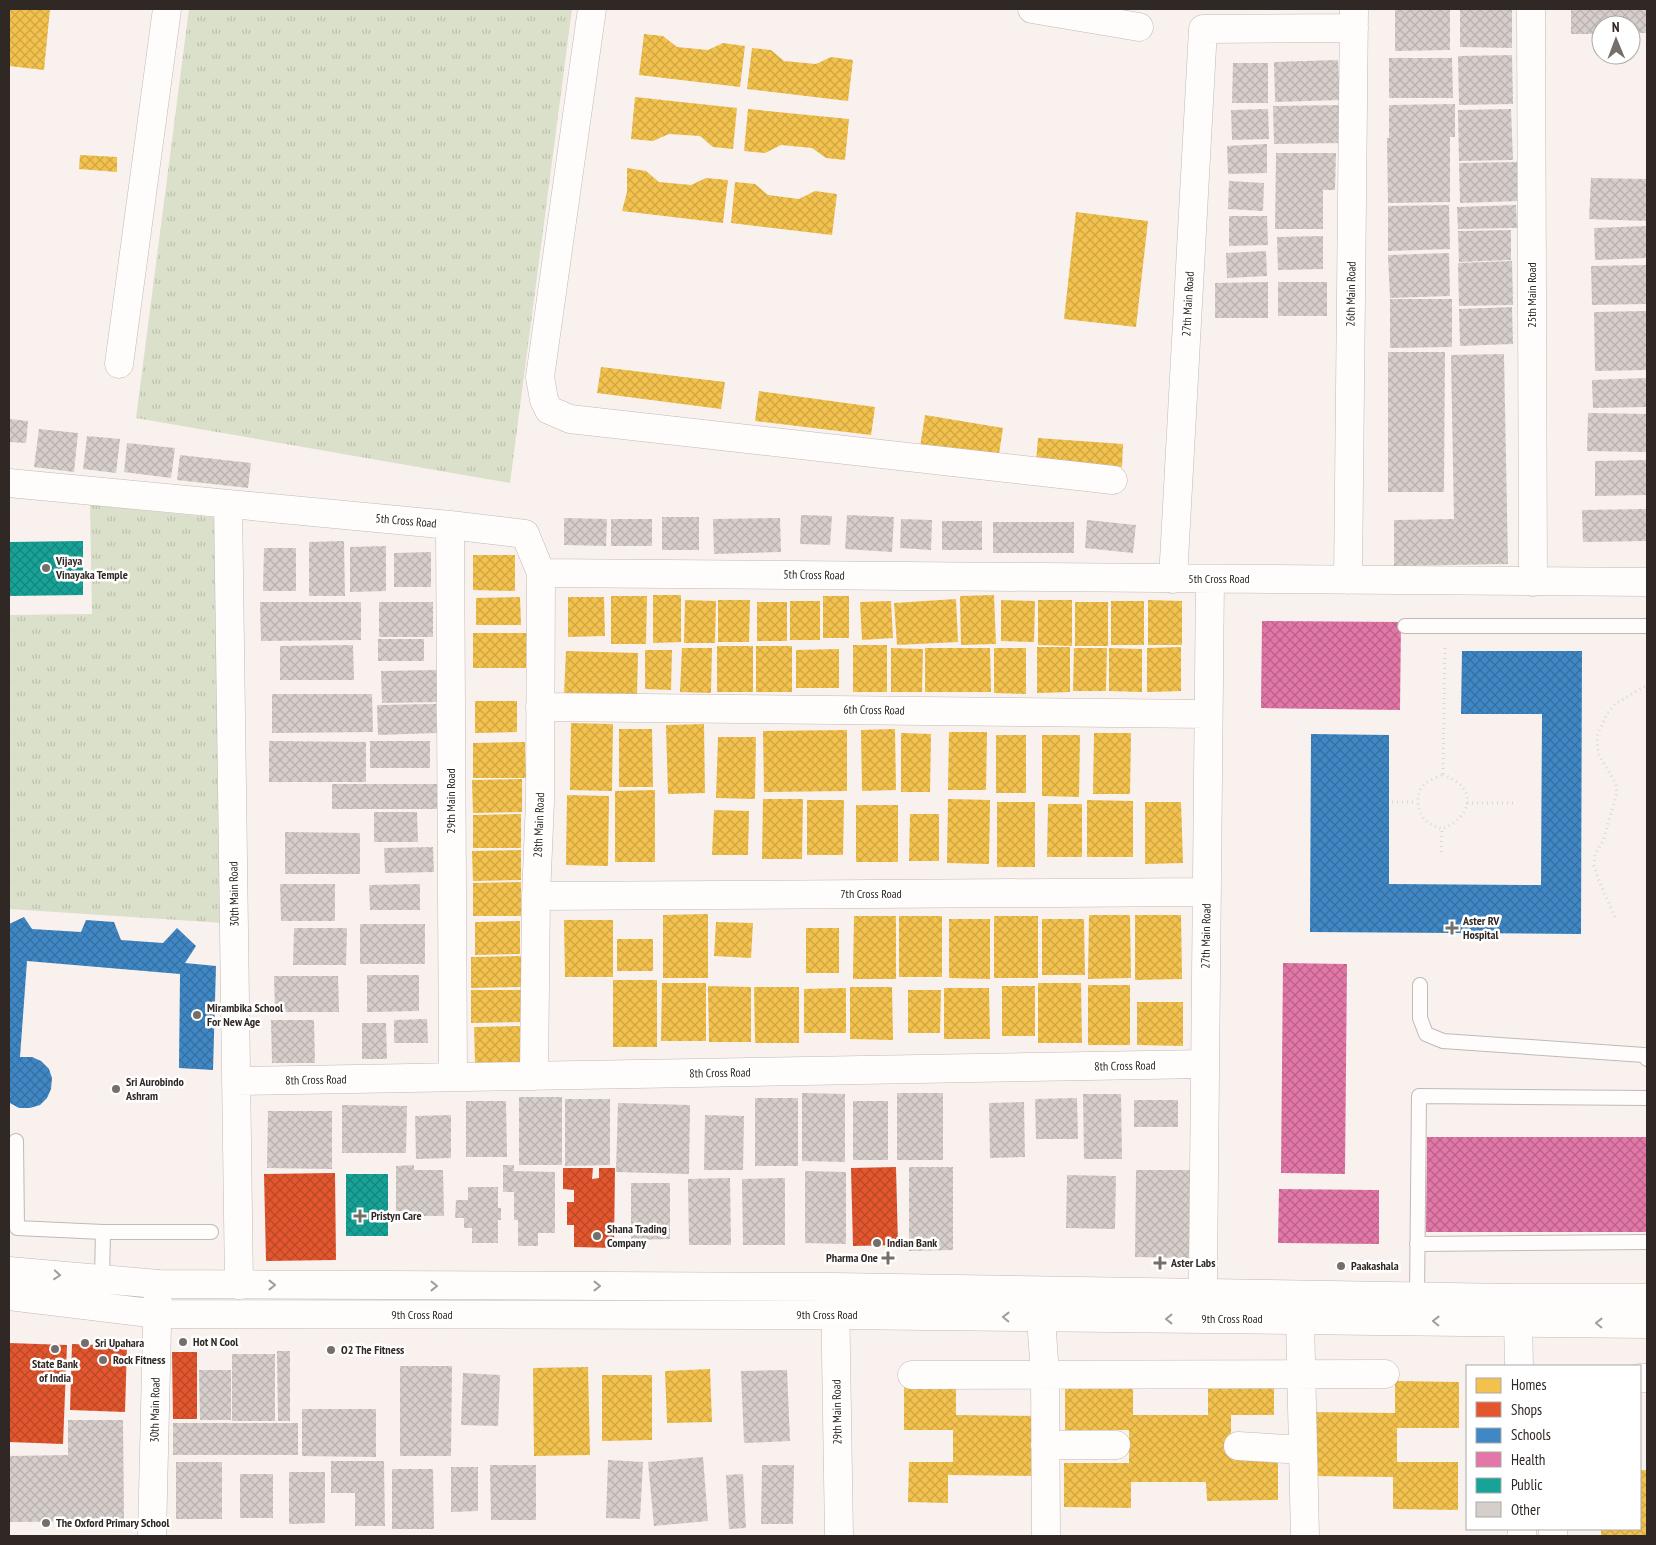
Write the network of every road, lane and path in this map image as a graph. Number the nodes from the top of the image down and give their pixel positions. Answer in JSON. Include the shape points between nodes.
{"nodes":[{"id":1,"x":167,"y":9,"type":"edge"},
{"id":2,"x":592,"y":9,"type":"edge"},
{"id":3,"x":1032,"y":9,"type":"edge"},
{"id":4,"x":1531,"y":9,"type":"edge"},
{"id":5,"x":1354,"y":18,"type":"edge"},
{"id":6,"x":1139,"y":27,"type":"dead end"},
{"id":7,"x":119,"y":364,"type":"dead end"},
{"id":8,"x":1113,"y":480,"type":"dead end"},
{"id":9,"x":9,"y":483,"type":"edge"},
{"id":10,"x":228,"y":504,"type":"junction"},
{"id":11,"x":450,"y":525,"type":"junction"},
{"id":12,"x":541,"y":573,"type":"junction"},
{"id":13,"x":1173,"y":579,"type":"junction"},
{"id":14,"x":1210,"y":579,"type":"junction"},
{"id":15,"x":1348,"y":580,"type":"junction"},
{"id":16,"x":1532,"y":582,"type":"junction"},
{"id":17,"x":1647,"y":582,"type":"edge"},
{"id":18,"x":1446,"y":625,"type":"junction"},
{"id":19,"x":1404,"y":626,"type":"dead end"},
{"id":20,"x":1647,"y":626,"type":"edge"},
{"id":21,"x":1647,"y":685,"type":"edge"},
{"id":22,"x":540,"y":707,"type":"junction"},
{"id":23,"x":1208,"y":714,"type":"junction"},
{"id":24,"x":1443,"y":774,"type":"junction"},
{"id":25,"x":1392,"y":802,"type":"dead end"},
{"id":26,"x":1417,"y":802,"type":"junction"},
{"id":27,"x":1467,"y":803,"type":"junction"},
{"id":28,"x":1513,"y":803,"type":"dead end"},
{"id":29,"x":1442,"y":829,"type":"junction"},
{"id":30,"x":1441,"y":852,"type":"dead end"},
{"id":31,"x":1206,"y":892,"type":"junction"},
{"id":32,"x":536,"y":896,"type":"junction"},
{"id":33,"x":1615,"y":916,"type":"dead end"},
{"id":34,"x":1420,"y":985,"type":"dead end"},
{"id":35,"x":1647,"y":1059,"type":"edge"},
{"id":36,"x":1205,"y":1064,"type":"junction"},
{"id":37,"x":534,"y":1076,"type":"junction"},
{"id":38,"x":452,"y":1078,"type":"junction"},
{"id":39,"x":236,"y":1081,"type":"junction"},
{"id":40,"x":1647,"y":1098,"type":"edge"},
{"id":41,"x":16,"y":1141,"type":"dead end"},
{"id":42,"x":103,"y":1232,"type":"junction"},
{"id":43,"x":211,"y":1232,"type":"dead end"},
{"id":44,"x":1647,"y":1242,"type":"edge"},
{"id":45,"x":1417,"y":1244,"type":"junction"},
{"id":46,"x":9,"y":1271,"type":"edge"},
{"id":47,"x":102,"y":1279,"type":"junction"},
{"id":48,"x":158,"y":1284,"type":"junction"},
{"id":49,"x":239,"y":1285,"type":"junction"},
{"id":50,"x":835,"y":1287,"type":"junction"},
{"id":51,"x":9,"y":1296,"type":"edge"},
{"id":52,"x":1417,"y":1297,"type":"junction"},
{"id":53,"x":1647,"y":1298,"type":"edge"},
{"id":54,"x":1203,"y":1306,"type":"junction"},
{"id":55,"x":158,"y":1314,"type":"junction"},
{"id":56,"x":835,"y":1315,"type":"junction"},
{"id":57,"x":1041,"y":1318,"type":"junction"},
{"id":58,"x":1300,"y":1319,"type":"junction"},
{"id":59,"x":1518,"y":1322,"type":"junction"},
{"id":60,"x":1647,"y":1324,"type":"edge"},
{"id":61,"x":1519,"y":1365,"type":"edge"},
{"id":62,"x":1385,"y":1374,"type":"dead end"},
{"id":63,"x":912,"y":1375,"type":"dead end"},
{"id":64,"x":1045,"y":1375,"type":"junction"},
{"id":65,"x":1301,"y":1375,"type":"junction"},
{"id":66,"x":1045,"y":1445,"type":"junction"},
{"id":67,"x":1116,"y":1445,"type":"dead end"},
{"id":68,"x":1238,"y":1446,"type":"dead end"},
{"id":69,"x":1303,"y":1450,"type":"junction"},
{"id":70,"x":152,"y":1536,"type":"edge"},
{"id":71,"x":839,"y":1536,"type":"edge"},
{"id":72,"x":1046,"y":1536,"type":"edge"},
{"id":73,"x":1305,"y":1536,"type":"edge"}],
"edges":[{"from":1,"to":7,"type":"street"},
{"from":2,"to":8,"type":"street","via":[[540,376],[549,410],[570,419]]},
{"from":3,"to":6,"type":"street"},
{"from":4,"to":16,"type":"street","name":"25th Main Road"},
{"from":5,"to":13,"type":"street","name":"27th Main Road","via":[[1203,29]]},
{"from":5,"to":15,"type":"street","name":"26th Main Road"},
{"from":9,"to":10,"type":"street","name":"5th Cross Road"},
{"from":10,"to":11,"type":"street","name":"5th Cross Road"},
{"from":10,"to":39,"type":"street","name":"30th Main Road"},
{"from":11,"to":12,"type":"street","name":"5th Cross Road","via":[[525,534]]},
{"from":11,"to":38,"type":"street","name":"29th Main Road"},
{"from":12,"to":13,"type":"street","name":"5th Cross Road"},
{"from":12,"to":22,"type":"street","name":"28th Main Road"},
{"from":13,"to":14,"type":"street","name":"5th Cross Road"},
{"from":14,"to":15,"type":"street","name":"5th Cross Road"},
{"from":14,"to":23,"type":"street","name":"27th Main Road"},
{"from":15,"to":16,"type":"street","name":"5th Cross Road"},
{"from":16,"to":17,"type":"street","name":"5th Cross Road"},
{"from":18,"to":19,"type":"lane"},
{"from":18,"to":20,"type":"lane"},
{"from":18,"to":24,"type":"path"},
{"from":21,"to":33,"type":"path","via":[[1614,704],[1597,736],[1598,753],[1616,784],[1617,793],[1603,841],[1595,854],[1594,866]]},
{"from":22,"to":23,"type":"street","name":"6th Cross Road"},
{"from":22,"to":32,"type":"street","name":"28th Main Road"},
{"from":23,"to":31,"type":"street","name":"27th Main Road"},
{"from":24,"to":26,"type":"path","via":[[1425,784]]},
{"from":24,"to":27,"type":"path","via":[[1458,782],[1466,794]]},
{"from":25,"to":26,"type":"path"},
{"from":26,"to":29,"type":"path","via":[[1426,821]]},
{"from":27,"to":28,"type":"path"},
{"from":27,"to":29,"type":"path","via":[[1461,818]]},
{"from":29,"to":30,"type":"path"},
{"from":31,"to":32,"type":"street","name":"7th Cross Road"},
{"from":31,"to":36,"type":"street","name":"27th Main Road"},
{"from":32,"to":37,"type":"street","name":"28th Main Road"},
{"from":34,"to":35,"type":"lane","via":[[1420,1018],[1426,1034],[1443,1040],[1644,1055]]},
{"from":36,"to":37,"type":"street","name":"8th Cross Road"},
{"from":36,"to":54,"type":"street","name":"27th Main Road"},
{"from":37,"to":38,"type":"street","name":"8th Cross Road"},
{"from":38,"to":39,"type":"street","name":"8th Cross Road"},
{"from":39,"to":49,"type":"street","name":"30th Main Road"},
{"from":40,"to":45,"type":"lane","via":[[1419,1096]]},
{"from":41,"to":42,"type":"lane","via":[[18,1228]]},
{"from":42,"to":43,"type":"lane"},
{"from":42,"to":47,"type":"lane"},
{"from":44,"to":45,"type":"lane"},
{"from":45,"to":52,"type":"lane"},
{"from":46,"to":47,"type":"street","name":"9th Cross Road","one_way":true},
{"from":47,"to":48,"type":"street","name":"9th Cross Road"},
{"from":48,"to":49,"type":"street","name":"9th Cross Road"},
{"from":48,"to":55,"type":"street","name":"30th Main Road"},
{"from":49,"to":50,"type":"street","name":"9th Cross Road","one_way":true},
{"from":50,"to":54,"type":"street","name":"9th Cross Road"},
{"from":50,"to":56,"type":"street","name":"29th Main Road"},
{"from":51,"to":55,"type":"street","name":"9th Cross Road"},
{"from":52,"to":53,"type":"street","name":"9th Cross Road"},
{"from":52,"to":54,"type":"street","name":"9th Cross Road"},
{"from":54,"to":57,"type":"street","name":"9th Cross Road","one_way":true},
{"from":54,"to":58,"type":"street","name":"9th Cross Road"},
{"from":55,"to":56,"type":"street","name":"9th Cross Road"},
{"from":55,"to":70,"type":"street","name":"30th Main Road"},
{"from":57,"to":56,"type":"street","name":"9th Cross Road","one_way":true},
{"from":56,"to":71,"type":"street","name":"29th Main Road"},
{"from":57,"to":64,"type":"street"},
{"from":59,"to":58,"type":"street","name":"9th Cross Road","one_way":true},
{"from":58,"to":65,"type":"street"},
{"from":60,"to":59,"type":"street","name":"9th Cross Road","one_way":true},
{"from":59,"to":61,"type":"street"},
{"from":62,"to":65,"type":"street"},
{"from":63,"to":64,"type":"street"},
{"from":64,"to":65,"type":"street"},
{"from":64,"to":66,"type":"street"},
{"from":65,"to":69,"type":"street"},
{"from":66,"to":67,"type":"street"},
{"from":66,"to":72,"type":"street"},
{"from":68,"to":69,"type":"street"},
{"from":69,"to":73,"type":"street"}]}
